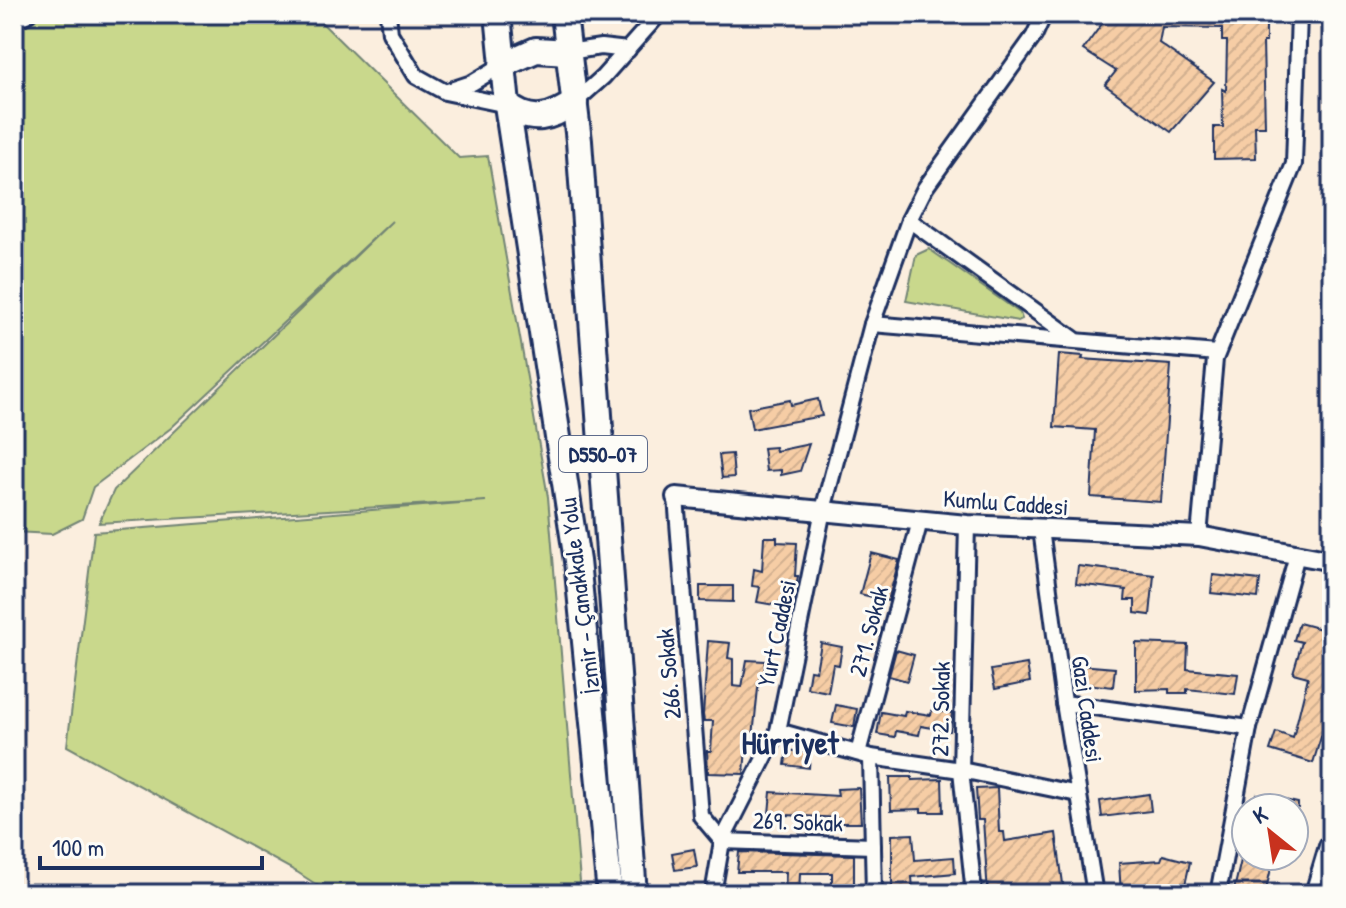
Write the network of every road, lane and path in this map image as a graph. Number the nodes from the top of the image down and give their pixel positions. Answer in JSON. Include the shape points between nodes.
{"nodes":[{"id":1,"x":28,"y":14,"type":"edge"},
{"id":2,"x":388,"y":14,"type":"edge"},
{"id":3,"x":498,"y":14,"type":"edge"},
{"id":4,"x":564,"y":14,"type":"edge"},
{"id":5,"x":642,"y":14,"type":"edge"},
{"id":6,"x":659,"y":14,"type":"edge"},
{"id":7,"x":1044,"y":14,"type":"edge"},
{"id":8,"x":1299,"y":14,"type":"edge"},
{"id":9,"x":14,"y":21,"type":"edge"},
{"id":10,"x":644,"y":31,"type":"junction"},
{"id":11,"x":628,"y":50,"type":"junction"},
{"id":12,"x":568,"y":52,"type":"junction"},
{"id":13,"x":502,"y":65,"type":"junction"},
{"id":14,"x":445,"y":92,"type":"junction"},
{"id":15,"x":575,"y":102,"type":"junction"},
{"id":16,"x":507,"y":105,"type":"junction"},
{"id":17,"x":909,"y":220,"type":"junction"},
{"id":18,"x":872,"y":324,"type":"junction"},
{"id":19,"x":1076,"y":340,"type":"junction"},
{"id":20,"x":1217,"y":353,"type":"junction"},
{"id":21,"x":676,"y":497,"type":"joint"},
{"id":22,"x":823,"y":510,"type":"junction"},
{"id":23,"x":920,"y":521,"type":"junction"},
{"id":24,"x":967,"y":525,"type":"junction"},
{"id":25,"x":1041,"y":529,"type":"junction"},
{"id":26,"x":1199,"y":536,"type":"junction"},
{"id":27,"x":1297,"y":555,"type":"junction"},
{"id":28,"x":1332,"y":561,"type":"edge"},
{"id":29,"x":1064,"y":703,"type":"junction"},
{"id":30,"x":1249,"y":728,"type":"junction"},
{"id":31,"x":778,"y":731,"type":"junction"},
{"id":32,"x":865,"y":755,"type":"junction"},
{"id":33,"x":961,"y":770,"type":"junction"},
{"id":34,"x":1078,"y":794,"type":"junction"},
{"id":35,"x":722,"y":841,"type":"junction"},
{"id":36,"x":873,"y":846,"type":"junction"},
{"id":37,"x":1332,"y":847,"type":"edge"},
{"id":38,"x":610,"y":894,"type":"edge"},
{"id":39,"x":634,"y":894,"type":"edge"},
{"id":40,"x":713,"y":894,"type":"edge"},
{"id":41,"x":874,"y":894,"type":"edge"},
{"id":42,"x":974,"y":894,"type":"edge"},
{"id":43,"x":1095,"y":894,"type":"edge"},
{"id":44,"x":1218,"y":894,"type":"edge"},
{"id":45,"x":1318,"y":894,"type":"edge"}],
"edges":[{"from":1,"to":9,"type":"street"},
{"from":2,"to":14,"type":"street","via":[[390,33],[416,76]]},
{"from":3,"to":13,"type":"main road","name":"İzmir - Çanakkale Yolu","number":"D550-07"},
{"from":4,"to":12,"type":"main road","name":"İzmir - Çanakkale Yolu","number":"D550-07"},
{"from":5,"to":10,"type":"street"},
{"from":6,"to":10,"type":"street"},
{"from":7,"to":17,"type":"street","name":"Yurt Caddesi","via":[[1034,36],[925,188]]},
{"from":8,"to":20,"type":"street","via":[[1294,164]]},
{"from":10,"to":11,"type":"street"},
{"from":11,"to":12,"type":"street"},
{"from":11,"to":15,"type":"street"},
{"from":12,"to":13,"type":"main road","via":[[536,50]]},
{"from":12,"to":15,"type":"main road","name":"İzmir - Çanakkale Yolu","number":"D550-07"},
{"from":13,"to":14,"type":"street"},
{"from":13,"to":16,"type":"main road","name":"İzmir - Çanakkale Yolu","number":"D550-07"},
{"from":14,"to":16,"type":"street"},
{"from":15,"to":16,"type":"main road","via":[[540,119]]},
{"from":15,"to":39,"type":"main road","name":"İzmir - Çanakkale Yolu","number":"D550-07"},
{"from":16,"to":38,"type":"main road","name":"İzmir - Çanakkale Yolu","number":"D550-07","via":[[577,561]]},
{"from":17,"to":18,"type":"street","name":"Yurt Caddesi"},
{"from":17,"to":19,"type":"street"},
{"from":18,"to":19,"type":"street"},
{"from":18,"to":22,"type":"street","name":"Yurt Caddesi"},
{"from":19,"to":20,"type":"street"},
{"from":20,"to":26,"type":"street"},
{"from":21,"to":22,"type":"street","name":"Kumlu Caddesi"},
{"from":21,"to":35,"type":"street","name":"266. Sokak","via":[[701,816]]},
{"from":22,"to":23,"type":"street","name":"Kumlu Caddesi"},
{"from":22,"to":31,"type":"street","name":"Yurt Caddesi"},
{"from":23,"to":24,"type":"street","name":"Kumlu Caddesi"},
{"from":23,"to":32,"type":"street","name":"271. Sokak"},
{"from":24,"to":25,"type":"street","name":"Kumlu Caddesi"},
{"from":24,"to":33,"type":"street","name":"272. Sokak"},
{"from":25,"to":26,"type":"street","name":"Kumlu Caddesi"},
{"from":25,"to":29,"type":"street","name":"Gazi Caddesi"},
{"from":26,"to":27,"type":"street","name":"Kumlu Caddesi"},
{"from":27,"to":28,"type":"street","name":"Kumlu Caddesi"},
{"from":27,"to":30,"type":"street"},
{"from":29,"to":30,"type":"street"},
{"from":29,"to":34,"type":"street","name":"Gazi Caddesi"},
{"from":30,"to":44,"type":"street"},
{"from":31,"to":32,"type":"street"},
{"from":31,"to":35,"type":"street","name":"Yurt Caddesi"},
{"from":32,"to":33,"type":"street"},
{"from":32,"to":36,"type":"street","name":"271. Sokak"},
{"from":33,"to":34,"type":"street"},
{"from":33,"to":42,"type":"street","name":"272. Sokak"},
{"from":34,"to":43,"type":"street","name":"Gazi Caddesi"},
{"from":35,"to":36,"type":"street","name":"269. Sokak"},
{"from":35,"to":40,"type":"street","name":"Yurt Caddesi"},
{"from":36,"to":41,"type":"street","name":"271. Sokak"},
{"from":37,"to":45,"type":"main road"}]}
